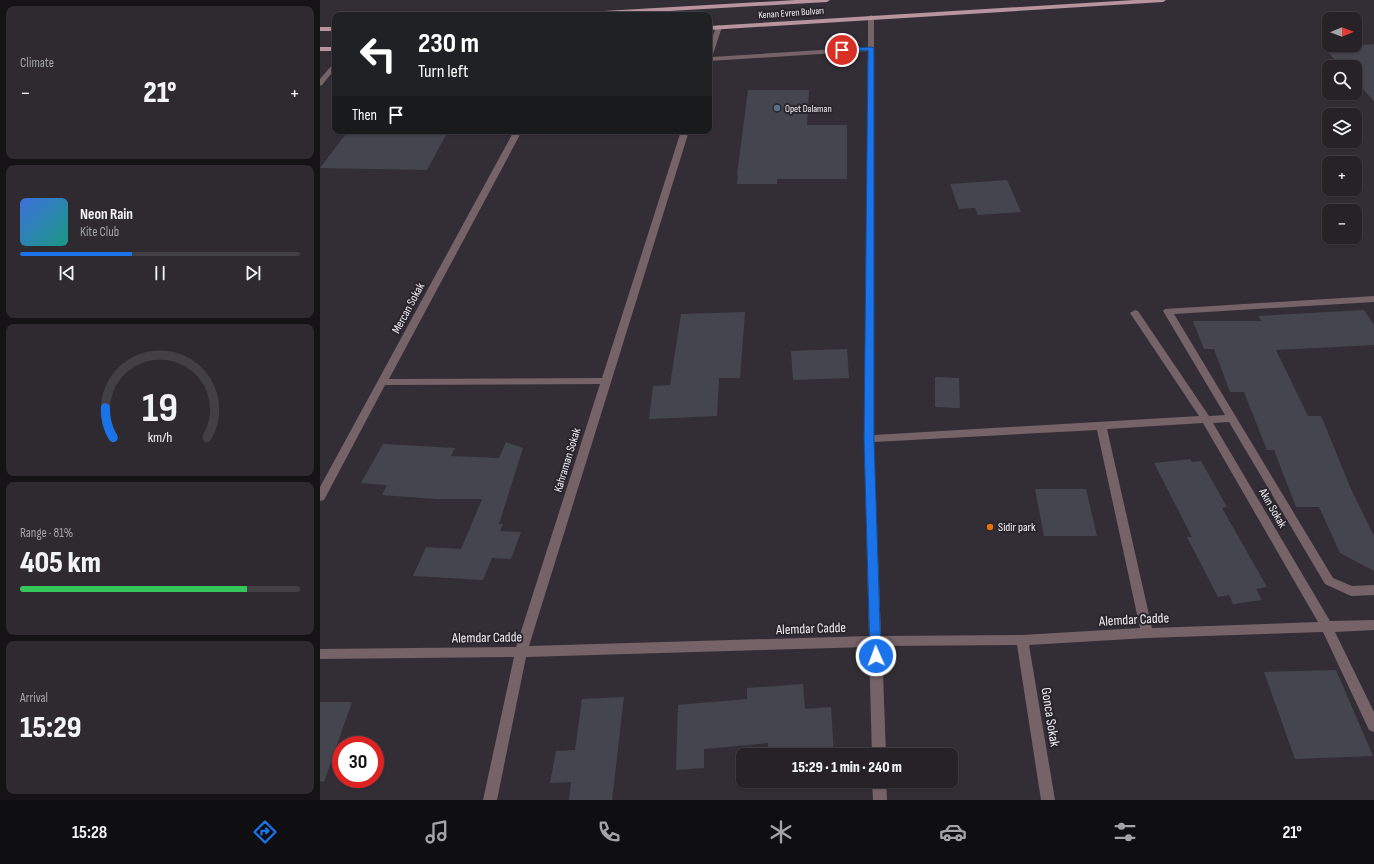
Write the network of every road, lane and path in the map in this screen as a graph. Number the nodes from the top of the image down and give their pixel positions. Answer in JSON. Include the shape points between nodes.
{"nodes":[{"id":1,"x":828,"y":0,"type":"edge"},
{"id":2,"x":1163,"y":0,"type":"edge"},
{"id":3,"x":621,"y":12,"type":"edge"},
{"id":4,"x":871,"y":17,"type":"junction"},
{"id":5,"x":719,"y":27,"type":"junction"},
{"id":6,"x":712,"y":28,"type":"edge"},
{"id":7,"x":320,"y":29,"type":"edge"},
{"id":8,"x":332,"y":29,"type":"edge"},
{"id":9,"x":332,"y":48,"type":"edge"},
{"id":10,"x":871,"y":48,"type":"junction"},
{"id":11,"x":320,"y":49,"type":"edge"},
{"id":12,"x":712,"y":49,"type":"edge"},
{"id":13,"x":712,"y":58,"type":"edge"},
{"id":14,"x":332,"y":69,"type":"edge"},
{"id":15,"x":320,"y":84,"type":"edge"},
{"id":16,"x":516,"y":134,"type":"edge"},
{"id":17,"x":684,"y":134,"type":"edge"},
{"id":18,"x":1374,"y":299,"type":"edge"},
{"id":19,"x":1135,"y":313,"type":"dead end"},
{"id":20,"x":606,"y":381,"type":"junction"},
{"id":21,"x":382,"y":382,"type":"junction"},
{"id":22,"x":1234,"y":418,"type":"junction"},
{"id":23,"x":1207,"y":421,"type":"junction"},
{"id":24,"x":1101,"y":426,"type":"junction"},
{"id":25,"x":869,"y":439,"type":"junction"},
{"id":26,"x":320,"y":497,"type":"edge"},
{"id":27,"x":1374,"y":590,"type":"edge"},
{"id":28,"x":1374,"y":625,"type":"edge"},
{"id":29,"x":1327,"y":627,"type":"junction"},
{"id":30,"x":1147,"y":633,"type":"junction"},
{"id":31,"x":1022,"y":640,"type":"junction"},
{"id":32,"x":875,"y":641,"type":"junction"},
{"id":33,"x":521,"y":652,"type":"junction"},
{"id":34,"x":320,"y":654,"type":"edge"},
{"id":35,"x":1374,"y":726,"type":"edge"},
{"id":36,"x":879,"y":748,"type":"edge"},
{"id":37,"x":880,"y":788,"type":"edge"},
{"id":38,"x":490,"y":800,"type":"edge"},
{"id":39,"x":880,"y":800,"type":"edge"},
{"id":40,"x":1048,"y":800,"type":"edge"}],
"edges":[{"from":1,"to":3,"type":"main road","name":"Kenan Evren Bulvarı"},
{"from":2,"to":4,"type":"main road","name":"Kenan Evren Bulvarı"},
{"from":4,"to":5,"type":"main road","name":"Kenan Evren Bulvarı"},
{"from":4,"to":10,"type":"street"},
{"from":5,"to":6,"type":"main road","name":"Kenan Evren Bulvarı"},
{"from":5,"to":12,"type":"street"},
{"from":7,"to":8,"type":"main road"},
{"from":9,"to":11,"type":"main road"},
{"from":10,"to":13,"type":"street"},
{"from":10,"to":25,"type":"street"},
{"from":14,"to":15,"type":"street"},
{"from":16,"to":21,"type":"street","name":"Mercan Sokak"},
{"from":17,"to":20,"type":"street","name":"Kahraman Sokak"},
{"from":18,"to":22,"type":"street","via":[[1168,311]]},
{"from":19,"to":23,"type":"street","name":"Akın Sokak"},
{"from":20,"to":21,"type":"street"},
{"from":20,"to":33,"type":"street","name":"Kahraman Sokak"},
{"from":21,"to":26,"type":"street","name":"Mercan Sokak"},
{"from":22,"to":23,"type":"street"},
{"from":22,"to":27,"type":"street","via":[[1329,581],[1352,591]]},
{"from":23,"to":24,"type":"street"},
{"from":23,"to":29,"type":"street","name":"Akın Sokak"},
{"from":24,"to":25,"type":"street"},
{"from":24,"to":30,"type":"street"},
{"from":25,"to":32,"type":"street"},
{"from":28,"to":29,"type":"street","name":"Alemdar Cadde"},
{"from":29,"to":30,"type":"street","name":"Alemdar Cadde"},
{"from":29,"to":35,"type":"street","name":"Akın Sokak"},
{"from":30,"to":31,"type":"street","name":"Alemdar Cadde"},
{"from":31,"to":32,"type":"street","name":"Alemdar Cadde"},
{"from":31,"to":40,"type":"street","name":"Gonca Sokak"},
{"from":32,"to":33,"type":"street","name":"Alemdar Cadde"},
{"from":32,"to":36,"type":"street"},
{"from":33,"to":34,"type":"street","name":"Alemdar Cadde"},
{"from":33,"to":38,"type":"street","name":"Kahraman Sokak"},
{"from":37,"to":39,"type":"street"}]}
